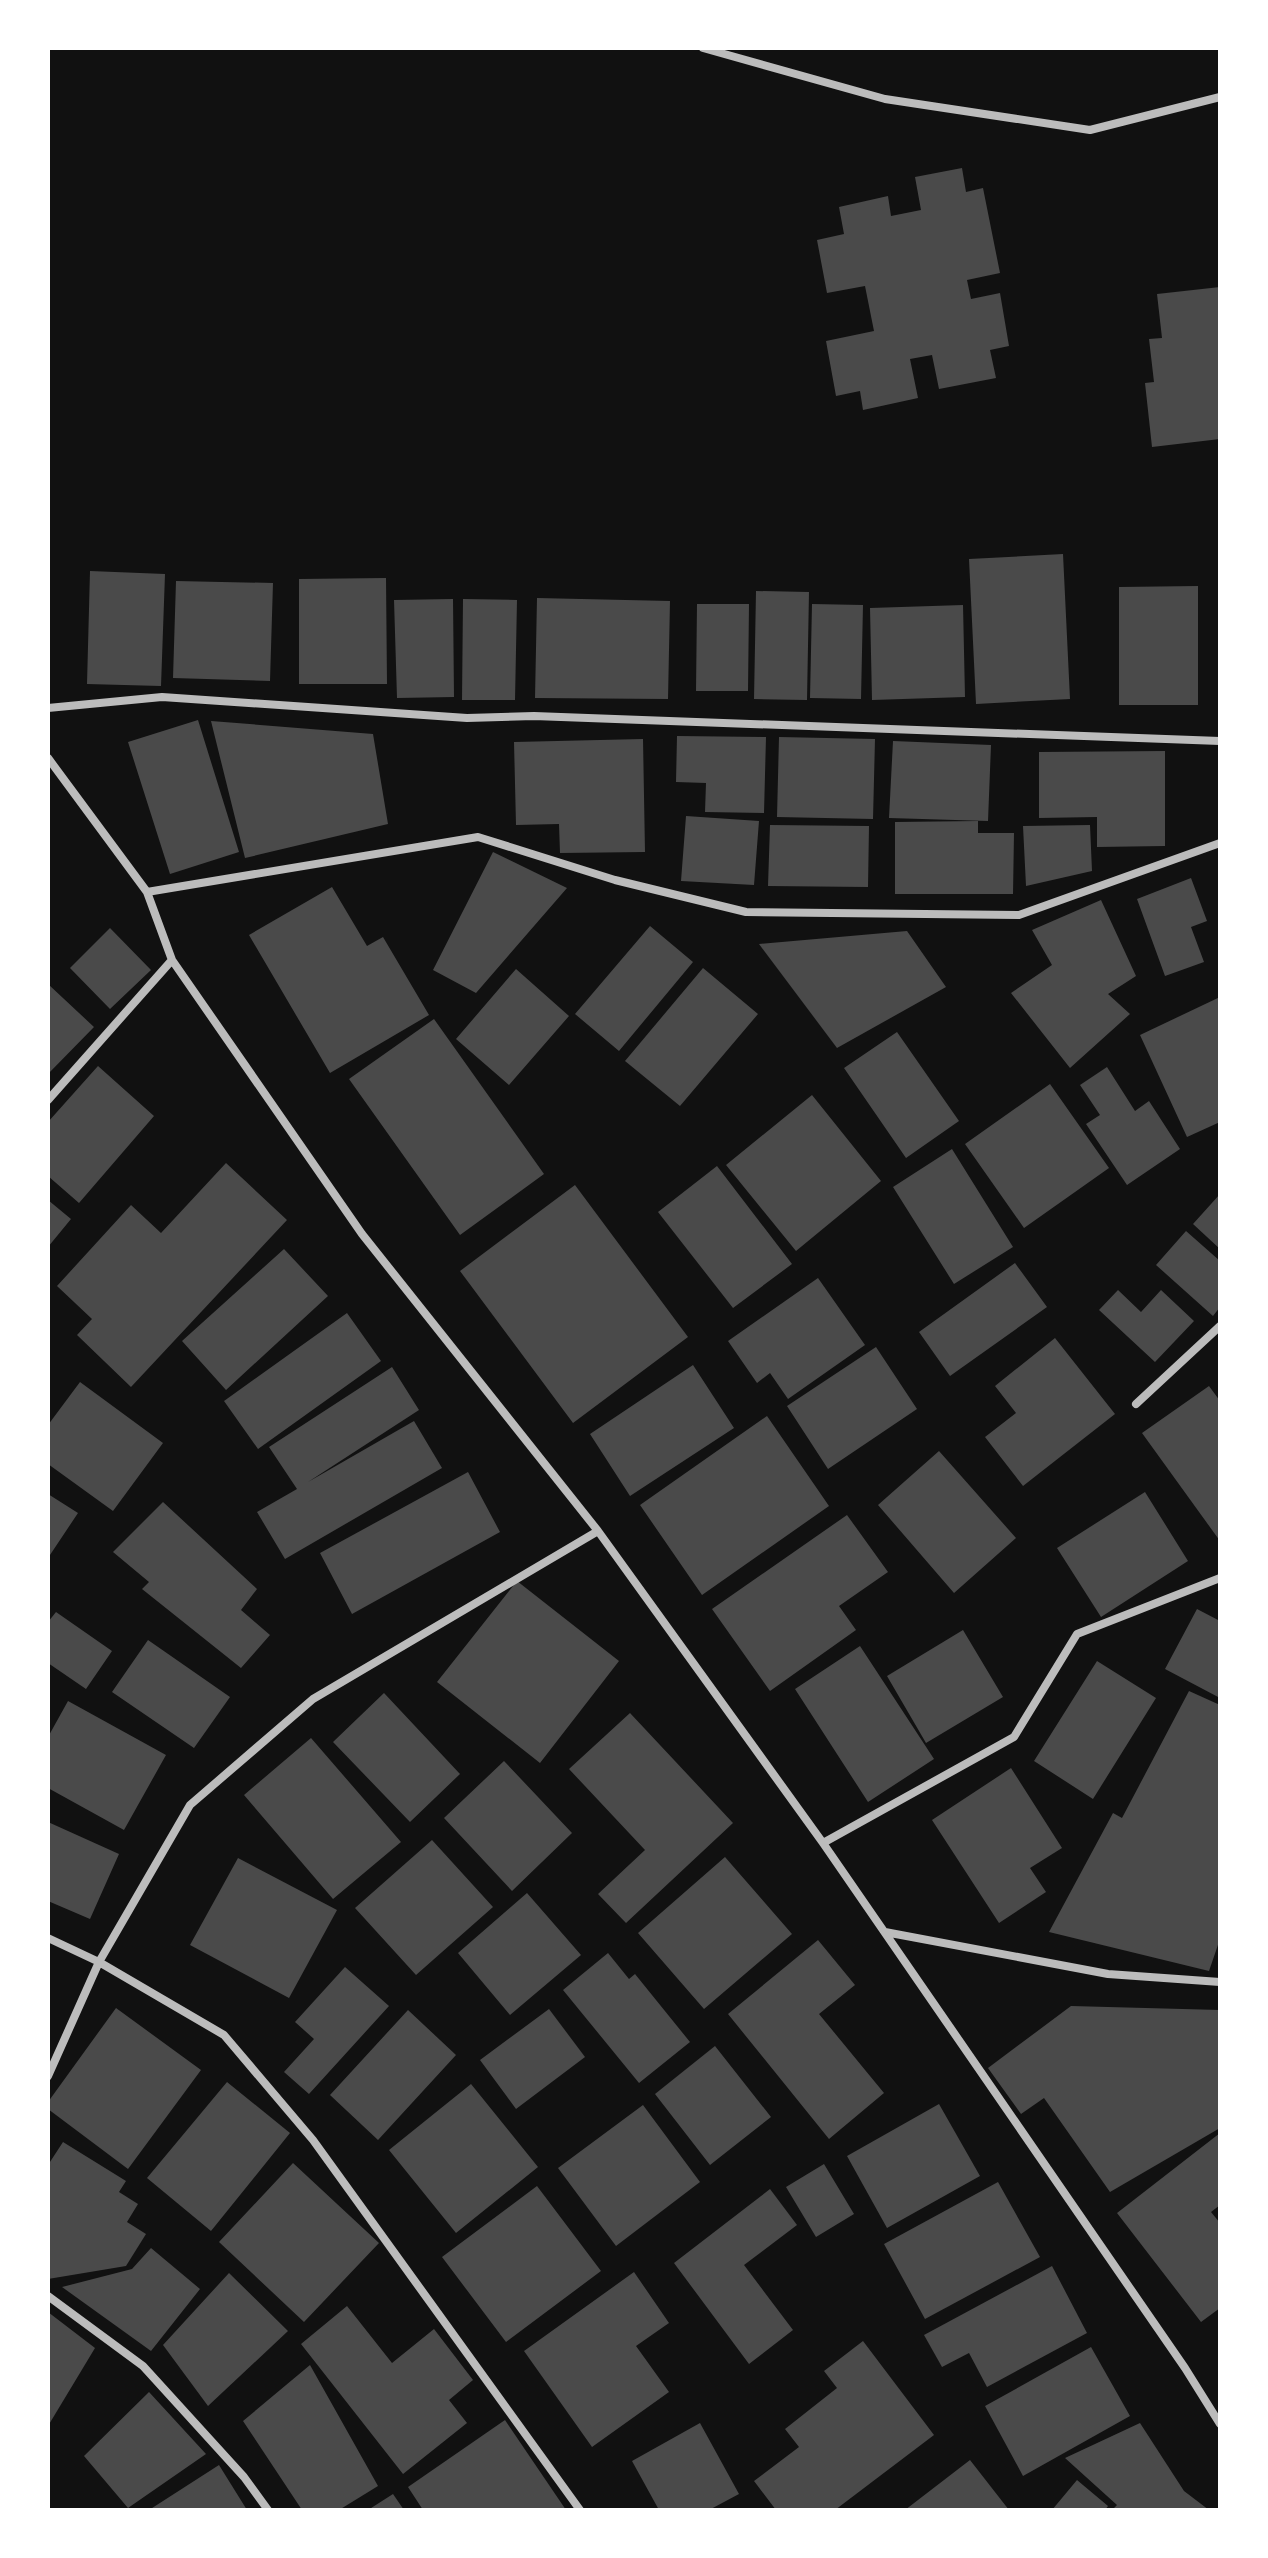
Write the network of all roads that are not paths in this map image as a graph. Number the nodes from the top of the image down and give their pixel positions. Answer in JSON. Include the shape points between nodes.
{"nodes":[{"id":1,"x":703,"y":48,"type":"edge"},
{"id":2,"x":1220,"y":97,"type":"edge"},
{"id":3,"x":48,"y":708,"type":"edge"},
{"id":4,"x":1220,"y":741,"type":"edge"},
{"id":5,"x":48,"y":758,"type":"edge"},
{"id":6,"x":1220,"y":843,"type":"edge"},
{"id":7,"x":147,"y":892,"type":"junction"},
{"id":8,"x":172,"y":960,"type":"junction"},
{"id":9,"x":48,"y":1100,"type":"edge"},
{"id":10,"x":1220,"y":1326,"type":"edge"},
{"id":11,"x":1136,"y":1404,"type":"dead end"},
{"id":12,"x":598,"y":1531,"type":"junction"},
{"id":13,"x":1220,"y":1578,"type":"edge"},
{"id":14,"x":823,"y":1843,"type":"junction"},
{"id":15,"x":885,"y":1932,"type":"junction"},
{"id":16,"x":48,"y":1938,"type":"edge"},
{"id":17,"x":99,"y":1962,"type":"junction"},
{"id":18,"x":1220,"y":1982,"type":"edge"},
{"id":19,"x":48,"y":2076,"type":"edge"},
{"id":20,"x":48,"y":2296,"type":"edge"},
{"id":21,"x":1220,"y":2424,"type":"edge"},
{"id":22,"x":268,"y":2510,"type":"edge"},
{"id":23,"x":580,"y":2510,"type":"edge"}],
"edges":[{"from":1,"to":2,"type":"street","via":[[885,99],[1090,130]]},
{"from":3,"to":4,"type":"street","via":[[162,697],[467,718]]},
{"from":5,"to":7,"type":"street"},
{"from":6,"to":7,"type":"street","via":[[1019,915],[746,912],[615,880],[478,837]]},
{"from":7,"to":8,"type":"street"},
{"from":8,"to":9,"type":"street"},
{"from":8,"to":12,"type":"street","via":[[362,1234]]},
{"from":10,"to":11,"type":"street"},
{"from":12,"to":14,"type":"street"},
{"from":12,"to":17,"type":"street","via":[[313,1699],[190,1805]]},
{"from":13,"to":14,"type":"street","via":[[1077,1634],[1014,1737]]},
{"from":14,"to":15,"type":"street"},
{"from":15,"to":18,"type":"street","via":[[1108,1974]]},
{"from":15,"to":21,"type":"street"},
{"from":16,"to":17,"type":"street"},
{"from":17,"to":19,"type":"street"},
{"from":17,"to":23,"type":"street","via":[[224,2035],[313,2140]]},
{"from":20,"to":22,"type":"street","via":[[143,2366]]}]}
